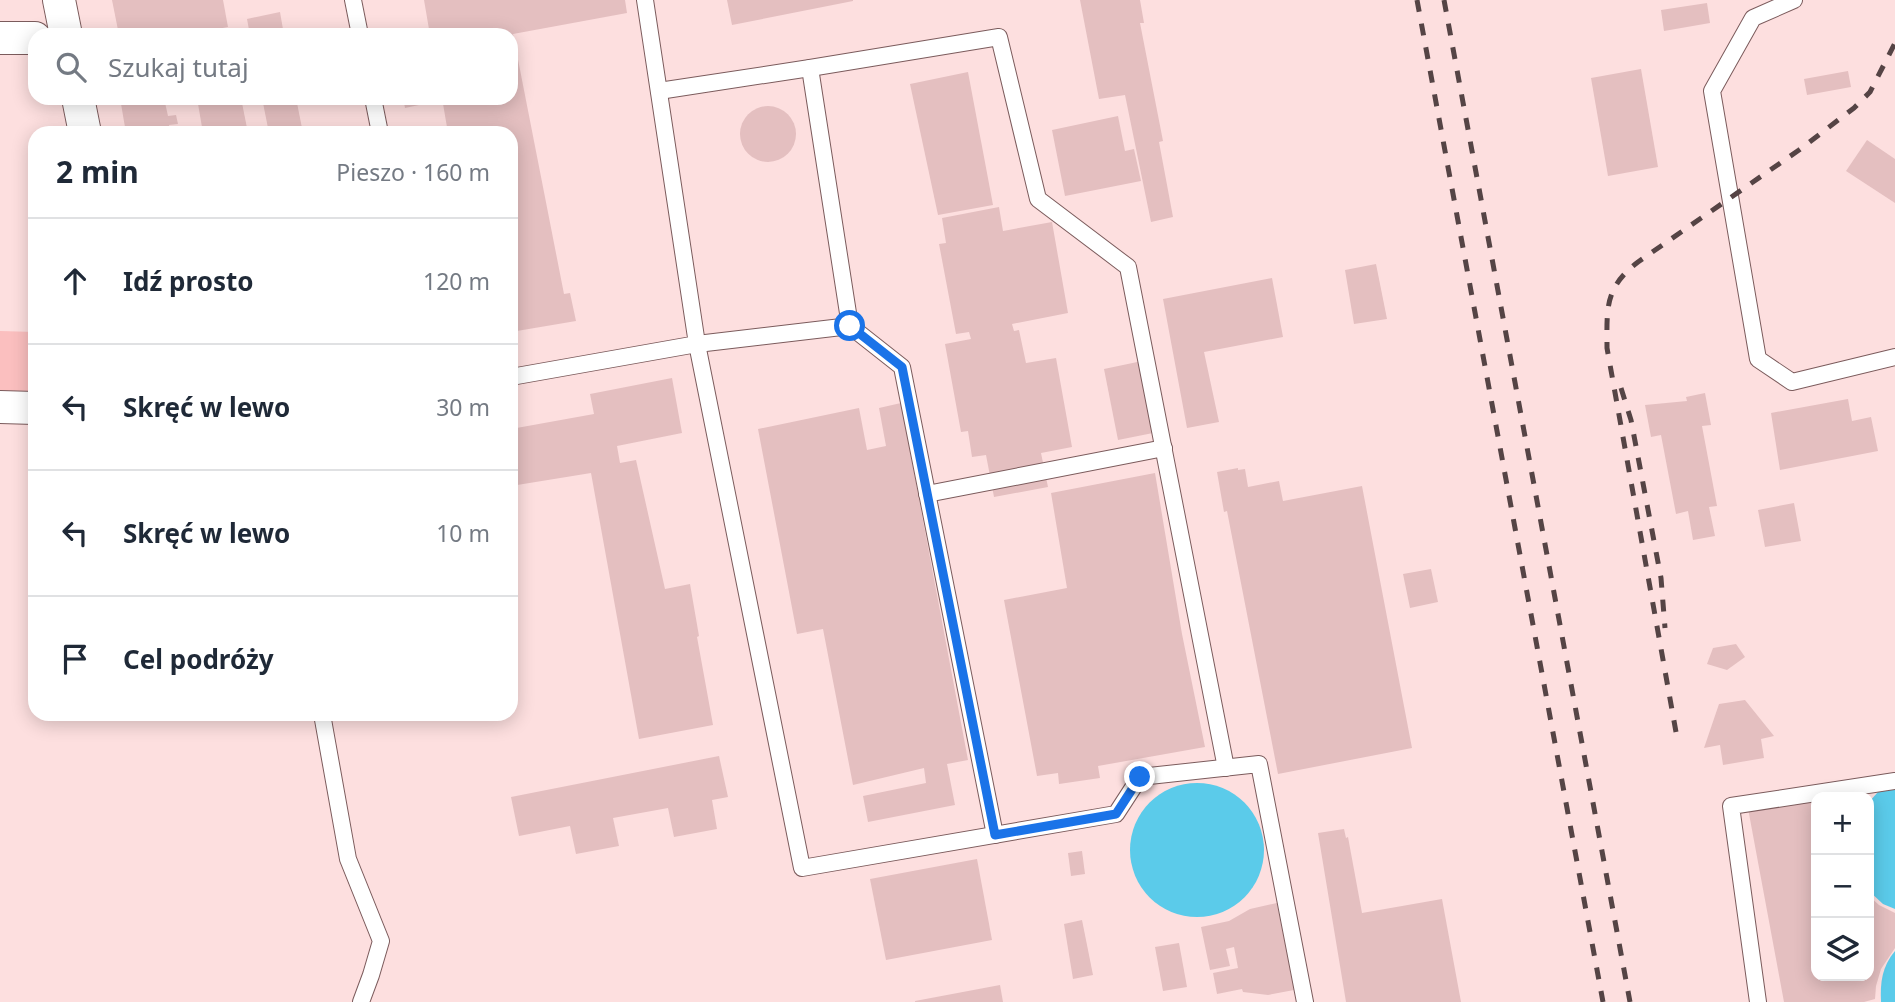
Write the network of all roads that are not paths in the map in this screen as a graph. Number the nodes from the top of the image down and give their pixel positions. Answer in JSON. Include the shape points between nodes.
{"nodes":[{"id":1,"x":59,"y":0,"type":"edge"},
{"id":2,"x":353,"y":0,"type":"edge"},
{"id":3,"x":645,"y":0,"type":"edge"},
{"id":4,"x":1794,"y":0,"type":"edge"},
{"id":5,"x":65,"y":28,"type":"edge"},
{"id":6,"x":359,"y":28,"type":"edge"},
{"id":7,"x":0,"y":38,"type":"edge"},
{"id":8,"x":28,"y":38,"type":"edge"},
{"id":9,"x":810,"y":68,"type":"junction"},
{"id":10,"x":659,"y":91,"type":"junction"},
{"id":11,"x":79,"y":105,"type":"edge"},
{"id":12,"x":374,"y":105,"type":"edge"},
{"id":13,"x":84,"y":126,"type":"edge"},
{"id":14,"x":379,"y":126,"type":"edge"},
{"id":15,"x":850,"y":326,"type":"junction"},
{"id":16,"x":697,"y":345,"type":"junction"},
{"id":17,"x":1895,"y":357,"type":"edge"},
{"id":18,"x":518,"y":376,"type":"edge"},
{"id":19,"x":0,"y":407,"type":"edge"},
{"id":20,"x":28,"y":408,"type":"edge"},
{"id":21,"x":1164,"y":448,"type":"junction"},
{"id":22,"x":927,"y":494,"type":"junction"},
{"id":23,"x":323,"y":721,"type":"edge"},
{"id":24,"x":1226,"y":768,"type":"junction"},
{"id":25,"x":1895,"y":781,"type":"edge"},
{"id":26,"x":995,"y":835,"type":"junction"},
{"id":27,"x":361,"y":1002,"type":"edge"},
{"id":28,"x":1305,"y":1002,"type":"edge"},
{"id":29,"x":1758,"y":1002,"type":"edge"}],
"edges":[{"from":1,"to":5,"type":"street"},
{"from":2,"to":6,"type":"lane"},
{"from":3,"to":10,"type":"lane"},
{"from":4,"to":17,"type":"lane","via":[[1753,18],[1712,91],[1758,359],[1792,382]]},
{"from":7,"to":8,"type":"street"},
{"from":9,"to":10,"type":"lane"},
{"from":9,"to":15,"type":"lane"},
{"from":9,"to":21,"type":"lane","via":[[999,37],[1038,199],[1128,267]]},
{"from":10,"to":16,"type":"lane"},
{"from":11,"to":13,"type":"street"},
{"from":12,"to":14,"type":"lane"},
{"from":15,"to":16,"type":"lane"},
{"from":15,"to":22,"type":"lane","via":[[902,367]]},
{"from":16,"to":18,"type":"lane"},
{"from":16,"to":26,"type":"lane","via":[[802,868]]},
{"from":19,"to":20,"type":"street"},
{"from":21,"to":22,"type":"lane"},
{"from":21,"to":24,"type":"lane"},
{"from":22,"to":26,"type":"lane"},
{"from":23,"to":27,"type":"lane","via":[[348,859],[381,941]]},
{"from":24,"to":26,"type":"lane","via":[[1140,777],[1116,814]]},
{"from":24,"to":28,"type":"lane","via":[[1259,764]]},
{"from":25,"to":29,"type":"lane","via":[[1731,806]]}]}
